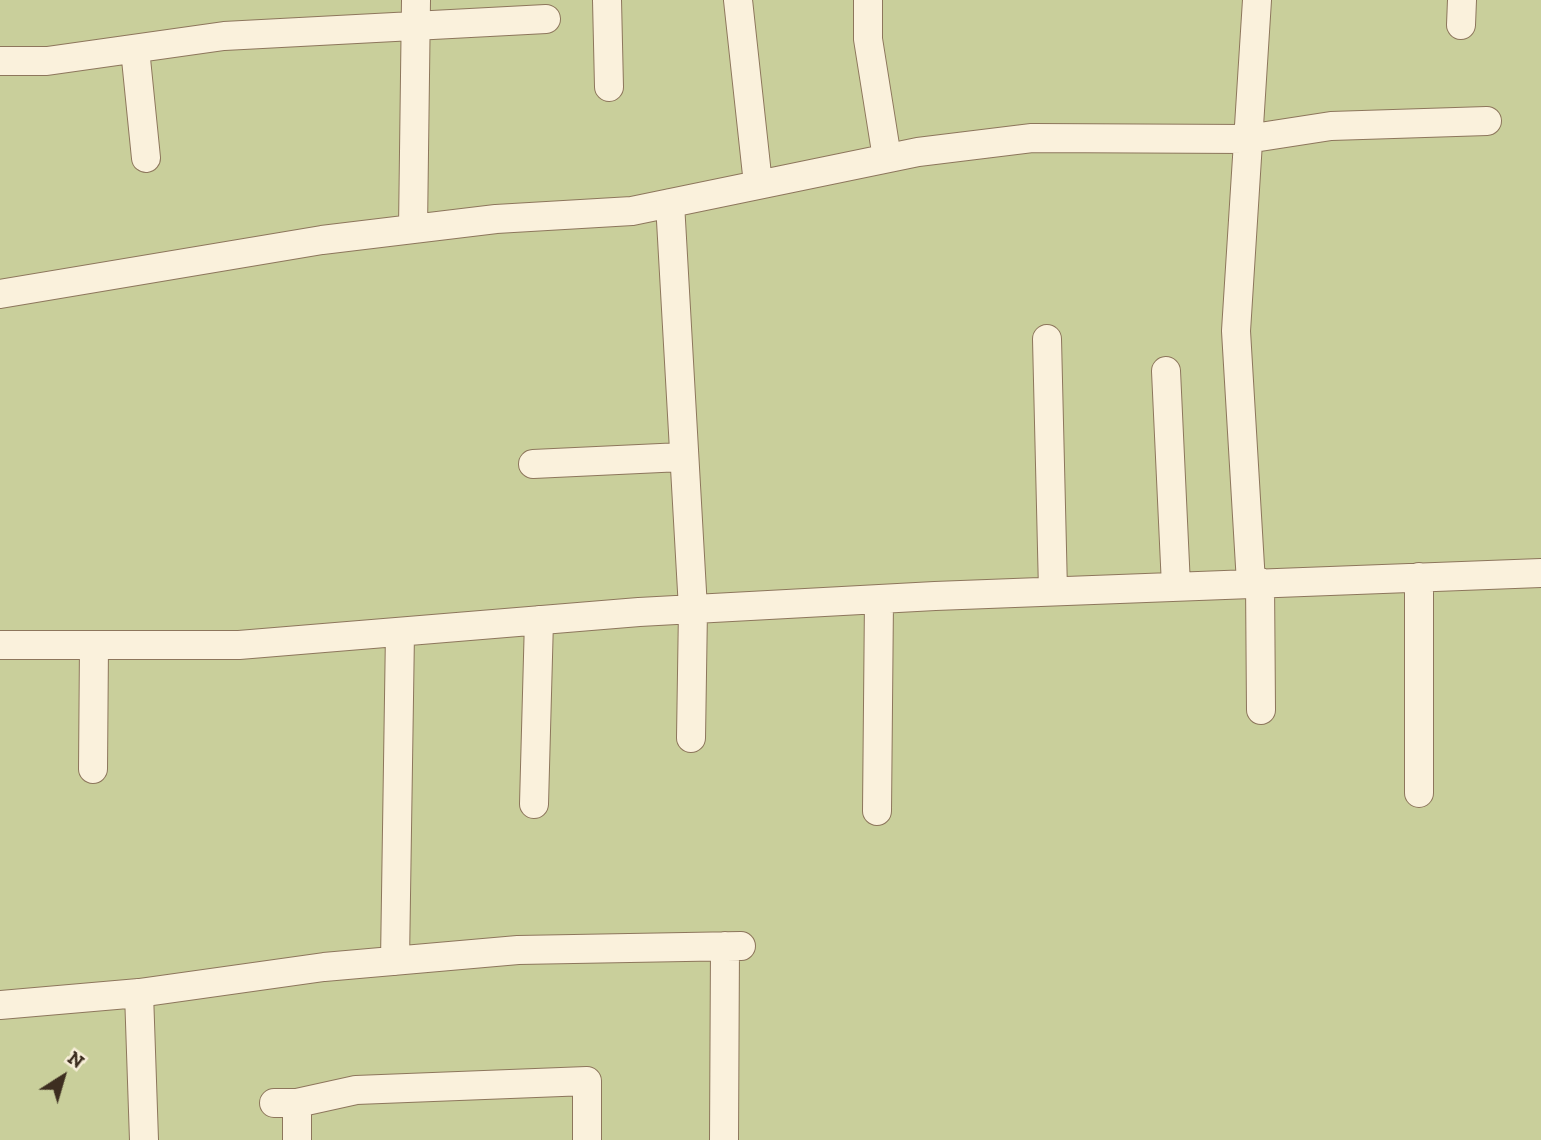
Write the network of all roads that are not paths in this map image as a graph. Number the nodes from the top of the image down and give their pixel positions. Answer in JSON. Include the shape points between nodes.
{"nodes":[{"id":1,"x":607,"y":0,"type":"edge"},
{"id":2,"x":738,"y":0,"type":"edge"},
{"id":3,"x":868,"y":0,"type":"edge"},
{"id":4,"x":1257,"y":0,"type":"edge"},
{"id":5,"x":417,"y":13,"type":"edge"},
{"id":6,"x":546,"y":19,"type":"dead end"},
{"id":7,"x":135,"y":48,"type":"junction"},
{"id":8,"x":0,"y":61,"type":"edge"},
{"id":9,"x":609,"y":87,"type":"dead end"},
{"id":10,"x":1487,"y":121,"type":"dead end"},
{"id":11,"x":1248,"y":138,"type":"junction"},
{"id":12,"x":146,"y":158,"type":"dead end"},
{"id":13,"x":887,"y":158,"type":"junction"},
{"id":14,"x":758,"y":184,"type":"junction"},
{"id":15,"x":670,"y":203,"type":"junction"},
{"id":16,"x":412,"y":229,"type":"junction"},
{"id":17,"x":0,"y":294,"type":"edge"},
{"id":18,"x":1047,"y":339,"type":"dead end"},
{"id":19,"x":1166,"y":371,"type":"dead end"},
{"id":20,"x":682,"y":457,"type":"junction"},
{"id":21,"x":533,"y":464,"type":"dead end"},
{"id":22,"x":1541,"y":573,"type":"edge"},
{"id":23,"x":1419,"y":577,"type":"junction"},
{"id":24,"x":1256,"y":582,"type":"junction"},
{"id":25,"x":1176,"y":586,"type":"junction"},
{"id":26,"x":1053,"y":591,"type":"junction"},
{"id":27,"x":879,"y":599,"type":"junction"},
{"id":28,"x":693,"y":609,"type":"junction"},
{"id":29,"x":538,"y":620,"type":"junction"},
{"id":30,"x":400,"y":632,"type":"junction"},
{"id":31,"x":0,"y":645,"type":"edge"},
{"id":32,"x":94,"y":645,"type":"junction"},
{"id":33,"x":1261,"y":710,"type":"dead end"},
{"id":34,"x":691,"y":738,"type":"dead end"},
{"id":35,"x":93,"y":769,"type":"dead end"},
{"id":36,"x":1419,"y":793,"type":"dead end"},
{"id":37,"x":534,"y":804,"type":"dead end"},
{"id":38,"x":877,"y":811,"type":"dead end"},
{"id":39,"x":395,"y":961,"type":"junction"},
{"id":40,"x":139,"y":993,"type":"junction"},
{"id":41,"x":0,"y":1005,"type":"edge"},
{"id":42,"x":144,"y":1140,"type":"edge"},
{"id":43,"x":297,"y":1140,"type":"edge"},
{"id":44,"x":587,"y":1140,"type":"edge"},
{"id":45,"x":724,"y":1140,"type":"edge"}],
"edges":[{"from":1,"to":9,"type":"street"},
{"from":2,"to":14,"type":"street"},
{"from":3,"to":13,"type":"street","via":[[868,38]]},
{"from":4,"to":11,"type":"street"},
{"from":5,"to":6,"type":"street"},
{"from":5,"to":7,"type":"street"},
{"from":5,"to":16,"type":"street"},
{"from":7,"to":8,"type":"street","via":[[47,61]]},
{"from":7,"to":12,"type":"street"},
{"from":10,"to":11,"type":"street","via":[[1331,126]]},
{"from":11,"to":13,"type":"street","via":[[1032,138]]},
{"from":11,"to":24,"type":"street","via":[[1236,331]]},
{"from":13,"to":14,"type":"street"},
{"from":14,"to":15,"type":"street"},
{"from":15,"to":16,"type":"street","via":[[632,212]]},
{"from":15,"to":20,"type":"street"},
{"from":16,"to":17,"type":"street"},
{"from":18,"to":26,"type":"street"},
{"from":19,"to":25,"type":"street"},
{"from":20,"to":21,"type":"street"},
{"from":20,"to":28,"type":"street"},
{"from":22,"to":23,"type":"street"},
{"from":23,"to":24,"type":"street"},
{"from":23,"to":36,"type":"street"},
{"from":24,"to":25,"type":"street"},
{"from":24,"to":33,"type":"street"},
{"from":25,"to":26,"type":"street"},
{"from":26,"to":27,"type":"street"},
{"from":27,"to":28,"type":"street"},
{"from":27,"to":38,"type":"street"},
{"from":28,"to":29,"type":"street"},
{"from":28,"to":34,"type":"street"},
{"from":29,"to":30,"type":"street"},
{"from":29,"to":37,"type":"street"},
{"from":30,"to":32,"type":"street","via":[[239,645]]},
{"from":30,"to":39,"type":"street"},
{"from":31,"to":32,"type":"street"},
{"from":32,"to":35,"type":"street"},
{"from":39,"to":40,"type":"street"},
{"from":39,"to":45,"type":"street","via":[[518,950],[733,946]]},
{"from":40,"to":41,"type":"street"},
{"from":40,"to":42,"type":"street"},
{"from":43,"to":44,"type":"street","via":[[285,1103],[356,1090],[587,1082]]}]}
